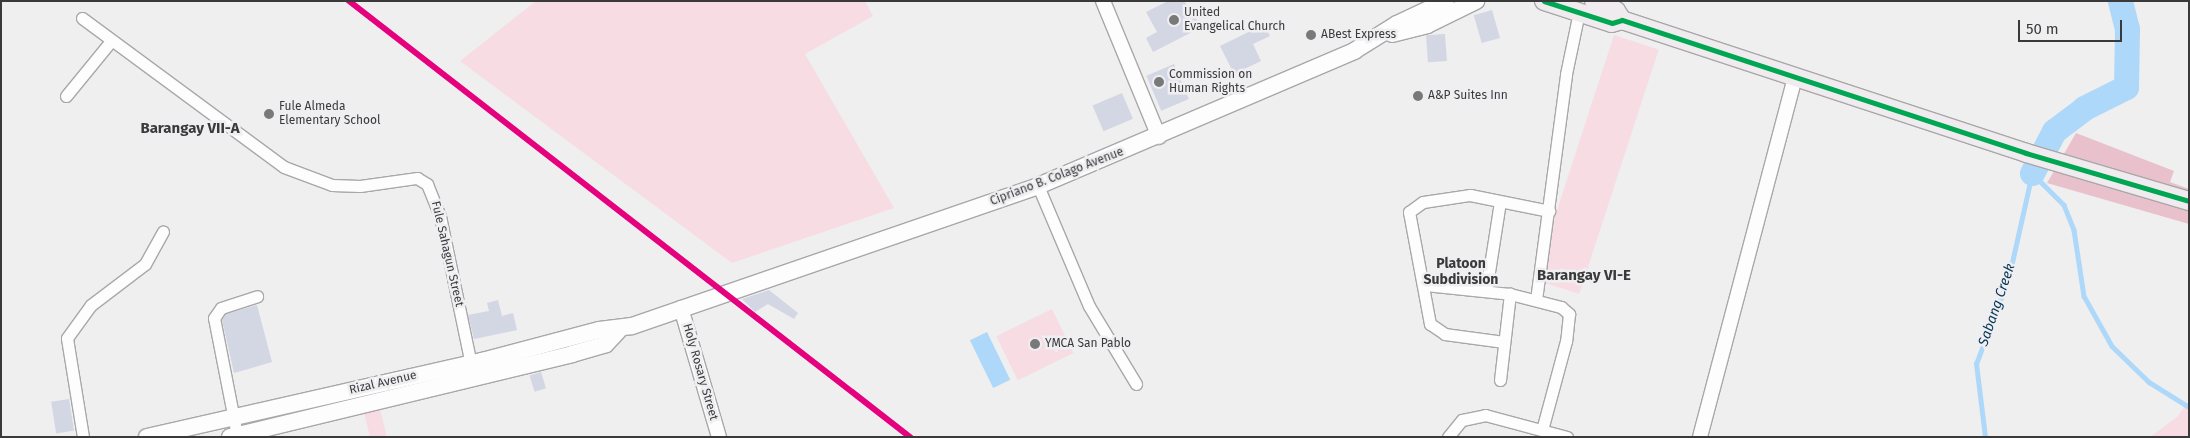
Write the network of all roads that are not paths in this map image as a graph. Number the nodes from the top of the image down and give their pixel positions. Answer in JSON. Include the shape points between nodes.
{"nodes":[{"id":1,"x":1103,"y":1,"type":"edge"},
{"id":2,"x":1446,"y":1,"type":"edge"},
{"id":3,"x":1476,"y":1,"type":"edge"},
{"id":4,"x":1544,"y":1,"type":"edge"},
{"id":5,"x":1594,"y":1,"type":"edge"},
{"id":6,"x":1579,"y":12,"type":"junction"},
{"id":7,"x":82,"y":18,"type":"dead end"},
{"id":8,"x":1622,"y":20,"type":"junction"},
{"id":9,"x":1382,"y":36,"type":"junction"},
{"id":10,"x":111,"y":41,"type":"junction"},
{"id":11,"x":1795,"y":77,"type":"junction"},
{"id":12,"x":66,"y":96,"type":"dead end"},
{"id":13,"x":1159,"y":137,"type":"junction"},
{"id":14,"x":1038,"y":186,"type":"junction"},
{"id":15,"x":2189,"y":201,"type":"edge"},
{"id":16,"x":1500,"y":202,"type":"junction"},
{"id":17,"x":1549,"y":211,"type":"junction"},
{"id":18,"x":163,"y":232,"type":"dead end"},
{"id":19,"x":1425,"y":285,"type":"junction"},
{"id":20,"x":1486,"y":291,"type":"junction"},
{"id":21,"x":722,"y":293,"type":"joint"},
{"id":22,"x":1510,"y":294,"type":"junction"},
{"id":23,"x":257,"y":296,"type":"dead end"},
{"id":24,"x":1536,"y":300,"type":"junction"},
{"id":25,"x":681,"y":308,"type":"junction"},
{"id":26,"x":618,"y":331,"type":"junction"},
{"id":27,"x":1504,"y":342,"type":"junction"},
{"id":28,"x":472,"y":364,"type":"junction"},
{"id":29,"x":485,"y":377,"type":"junction"},
{"id":30,"x":1500,"y":380,"type":"dead end"},
{"id":31,"x":384,"y":382,"type":"junction"},
{"id":32,"x":1136,"y":384,"type":"dead end"},
{"id":33,"x":308,"y":400,"type":"junction"},
{"id":34,"x":388,"y":400,"type":"junction"},
{"id":35,"x":234,"y":416,"type":"junction"},
{"id":36,"x":312,"y":418,"type":"junction"},
{"id":37,"x":1542,"y":430,"type":"junction"},
{"id":38,"x":151,"y":436,"type":"edge"},
{"id":39,"x":234,"y":436,"type":"edge"},
{"id":40,"x":83,"y":437,"type":"edge"},
{"id":41,"x":719,"y":437,"type":"edge"},
{"id":42,"x":1448,"y":437,"type":"edge"},
{"id":43,"x":1567,"y":437,"type":"edge"},
{"id":44,"x":1700,"y":437,"type":"edge"}],
"edges":[{"from":1,"to":13,"type":"street"},
{"from":2,"to":9,"type":"main road","name":"Cipriano B. Colago Avenue","via":[[1397,24]]},
{"from":3,"to":9,"type":"main road","name":"Cipriano B. Colago Avenue","via":[[1427,25]]},
{"from":4,"to":6,"type":"main road"},
{"from":5,"to":8,"type":"main road","via":[[1616,11]]},
{"from":6,"to":8,"type":"main road","via":[[1612,23]]},
{"from":6,"to":17,"type":"street","via":[[1564,82]]},
{"from":7,"to":10,"type":"street","name":"Fule Sahagun Street"},
{"from":8,"to":11,"type":"main road"},
{"from":9,"to":13,"type":"main road","name":"Cipriano B. Colago Avenue"},
{"from":10,"to":12,"type":"street"},
{"from":10,"to":28,"type":"street","name":"Fule Sahagun Street","via":[[284,168],[309,179],[360,186],[416,178],[426,184],[440,216]]},
{"from":11,"to":15,"type":"main road","via":[[2026,153]]},
{"from":11,"to":44,"type":"street"},
{"from":13,"to":14,"type":"main road","name":"Cipriano B. Colago Avenue"},
{"from":14,"to":21,"type":"main road","name":"Cipriano B. Colago Avenue"},
{"from":14,"to":32,"type":"street","via":[[1089,306]]},
{"from":16,"to":17,"type":"street"},
{"from":16,"to":19,"type":"street","via":[[1470,195],[1414,206],[1409,220]]},
{"from":16,"to":20,"type":"street"},
{"from":17,"to":24,"type":"street"},
{"from":18,"to":40,"type":"street","via":[[145,264],[91,305],[68,338]]},
{"from":19,"to":20,"type":"street"},
{"from":19,"to":27,"type":"street","via":[[1430,324],[1436,331]]},
{"from":20,"to":22,"type":"street"},
{"from":21,"to":25,"type":"main road","name":"Rizal Avenue"},
{"from":22,"to":24,"type":"street"},
{"from":22,"to":27,"type":"street"},
{"from":23,"to":35,"type":"street","via":[[221,308],[214,318]]},
{"from":24,"to":37,"type":"street","via":[[1561,307],[1569,314],[1566,341]]},
{"from":25,"to":26,"type":"main road","name":"Rizal Avenue"},
{"from":25,"to":41,"type":"street","name":"Holy Rosary Street"},
{"from":26,"to":28,"type":"main road","name":"Rizal Avenue","via":[[599,330]]},
{"from":26,"to":29,"type":"main road","name":"Rizal Avenue","via":[[606,344]]},
{"from":27,"to":30,"type":"street"},
{"from":28,"to":29,"type":"street"},
{"from":28,"to":31,"type":"main road","name":"Rizal Avenue"},
{"from":29,"to":34,"type":"main road","name":"Rizal Avenue"},
{"from":31,"to":33,"type":"main road","name":"Rizal Avenue"},
{"from":31,"to":34,"type":"main road"},
{"from":33,"to":35,"type":"main road","name":"Rizal Avenue"},
{"from":33,"to":36,"type":"main road"},
{"from":34,"to":36,"type":"main road","name":"Rizal Avenue"},
{"from":35,"to":38,"type":"main road","name":"Rizal Avenue"},
{"from":35,"to":39,"type":"street"},
{"from":36,"to":39,"type":"main road","name":"Rizal Avenue"},
{"from":37,"to":42,"type":"street","via":[[1485,415],[1462,420]]},
{"from":37,"to":43,"type":"street"}]}
